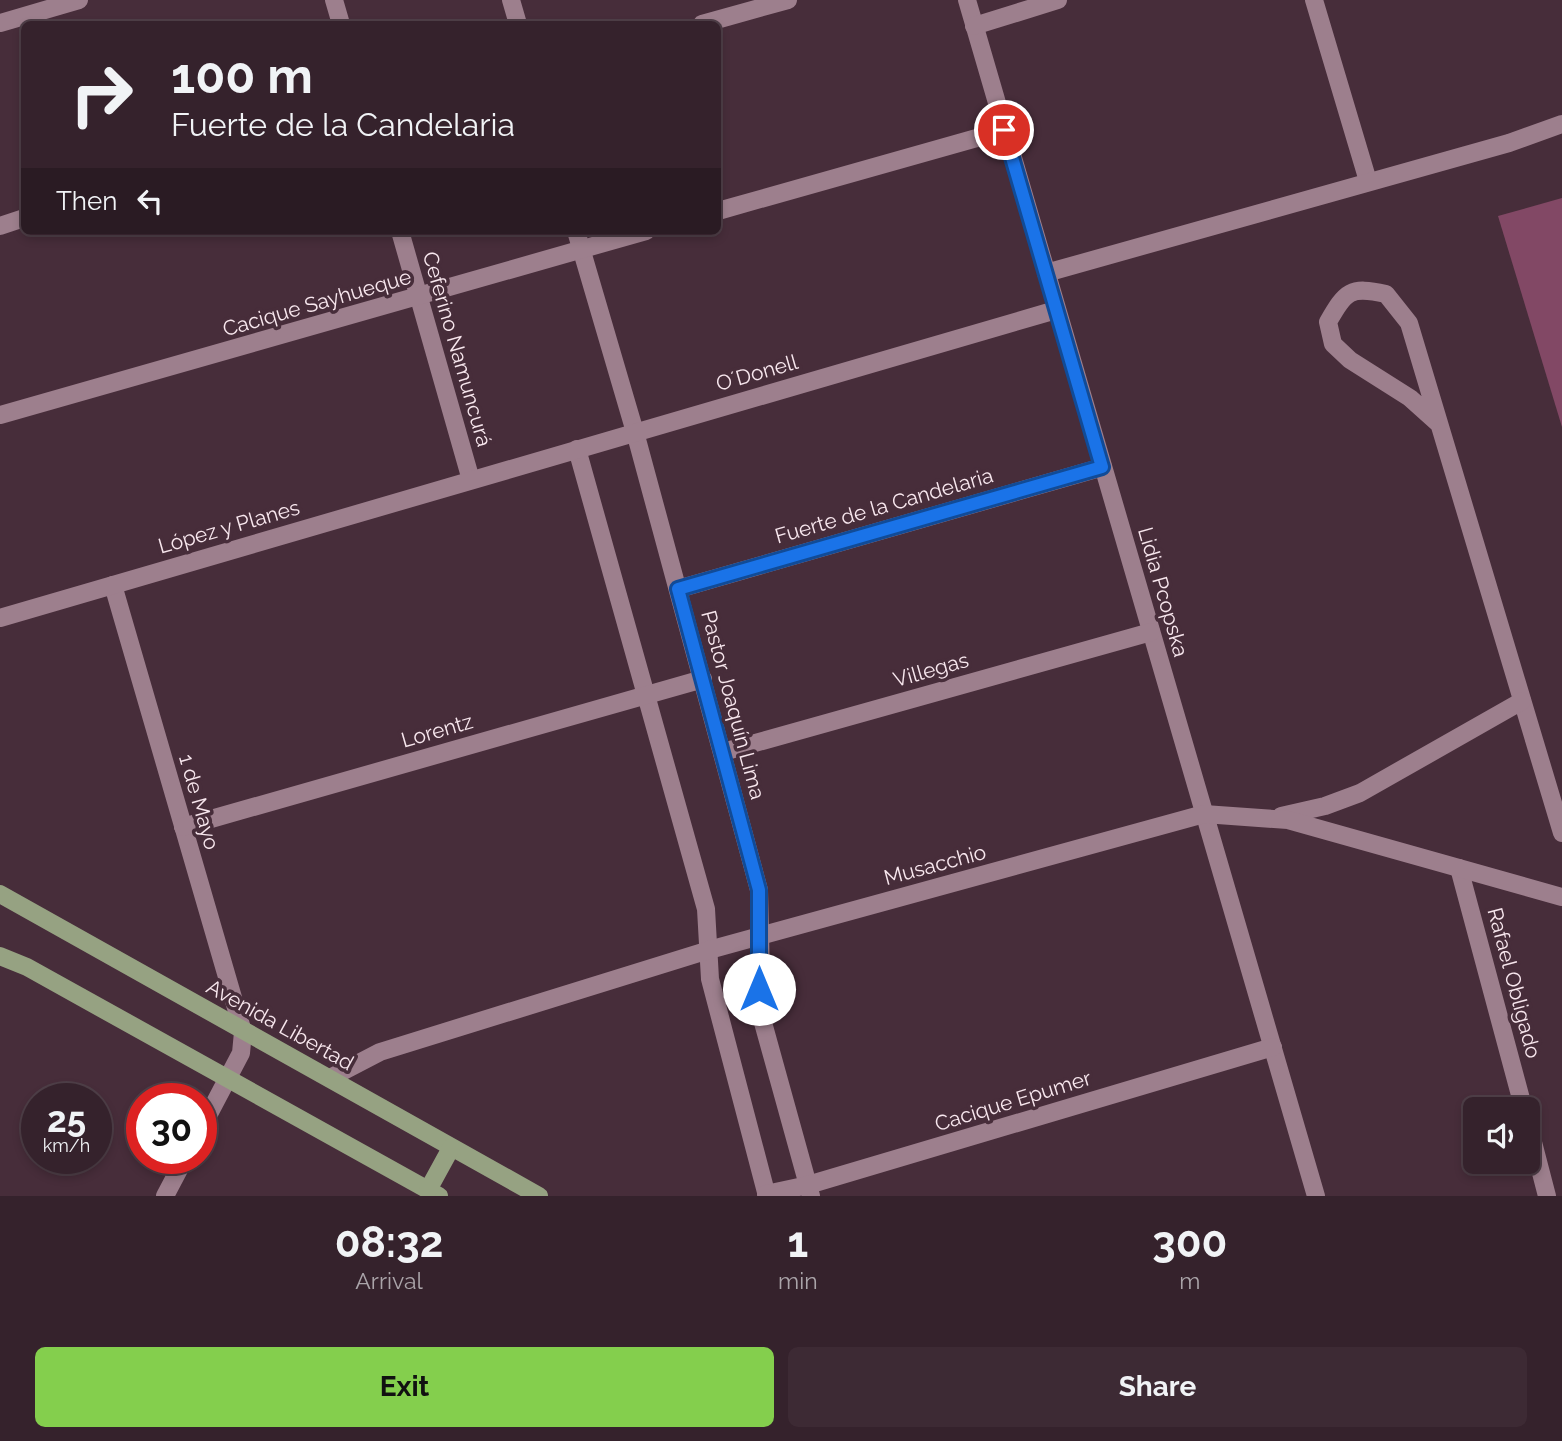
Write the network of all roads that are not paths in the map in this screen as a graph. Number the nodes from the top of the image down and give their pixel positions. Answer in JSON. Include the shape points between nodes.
{"nodes":[{"id":1,"x":79,"y":0,"type":"edge"},
{"id":2,"x":334,"y":0,"type":"edge"},
{"id":3,"x":511,"y":0,"type":"edge"},
{"id":4,"x":788,"y":0,"type":"edge"},
{"id":5,"x":967,"y":0,"type":"edge"},
{"id":6,"x":1059,"y":0,"type":"edge"},
{"id":7,"x":1314,"y":0,"type":"edge"},
{"id":8,"x":340,"y":21,"type":"edge"},
{"id":9,"x":517,"y":21,"type":"edge"},
{"id":10,"x":713,"y":21,"type":"edge"},
{"id":11,"x":0,"y":23,"type":"edge"},
{"id":12,"x":974,"y":26,"type":"junction"},
{"id":13,"x":1562,"y":124,"type":"edge"},
{"id":14,"x":1004,"y":130,"type":"junction"},
{"id":15,"x":1368,"y":181,"type":"junction"},
{"id":16,"x":721,"y":210,"type":"edge"},
{"id":17,"x":21,"y":219,"type":"edge"},
{"id":18,"x":0,"y":226,"type":"edge"},
{"id":19,"x":401,"y":235,"type":"edge"},
{"id":20,"x":577,"y":235,"type":"edge"},
{"id":21,"x":632,"y":235,"type":"edge"},
{"id":22,"x":581,"y":249,"type":"junction"},
{"id":23,"x":1046,"y":273,"type":"junction"},
{"id":24,"x":419,"y":298,"type":"junction"},
{"id":25,"x":1056,"y":310,"type":"junction"},
{"id":26,"x":0,"y":415,"type":"edge"},
{"id":27,"x":1439,"y":424,"type":"junction"},
{"id":28,"x":635,"y":432,"type":"junction"},
{"id":29,"x":577,"y":449,"type":"junction"},
{"id":30,"x":1102,"y":467,"type":"junction"},
{"id":31,"x":471,"y":480,"type":"junction"},
{"id":32,"x":113,"y":585,"type":"junction"},
{"id":33,"x":678,"y":589,"type":"junction"},
{"id":34,"x":0,"y":618,"type":"edge"},
{"id":35,"x":1151,"y":632,"type":"junction"},
{"id":36,"x":703,"y":679,"type":"junction"},
{"id":37,"x":646,"y":695,"type":"junction"},
{"id":38,"x":1522,"y":701,"type":"junction"},
{"id":39,"x":723,"y":752,"type":"junction"},
{"id":40,"x":1204,"y":814,"type":"junction"},
{"id":41,"x":1265,"y":819,"type":"junction"},
{"id":42,"x":183,"y":827,"type":"junction"},
{"id":43,"x":1562,"y":833,"type":"edge"},
{"id":44,"x":1459,"y":868,"type":"junction"},
{"id":45,"x":0,"y":894,"type":"edge"},
{"id":46,"x":1562,"y":897,"type":"edge"},
{"id":47,"x":759,"y":937,"type":"junction"},
{"id":48,"x":709,"y":950,"type":"junction"},
{"id":49,"x":0,"y":956,"type":"edge"},
{"id":50,"x":243,"y":1032,"type":"junction"},
{"id":51,"x":1273,"y":1047,"type":"junction"},
{"id":52,"x":330,"y":1078,"type":"junction"},
{"id":53,"x":229,"y":1079,"type":"junction"},
{"id":54,"x":1521,"y":1097,"type":"edge"},
{"id":55,"x":217,"y":1100,"type":"edge"},
{"id":56,"x":452,"y":1147,"type":"junction"},
{"id":57,"x":1540,"y":1169,"type":"edge"},
{"id":58,"x":177,"y":1174,"type":"edge"},
{"id":59,"x":810,"y":1191,"type":"edge"},
{"id":60,"x":433,"y":1193,"type":"edge"},
{"id":61,"x":767,"y":1195,"type":"edge"},
{"id":62,"x":165,"y":1196,"type":"edge"},
{"id":63,"x":539,"y":1196,"type":"edge"},
{"id":64,"x":1316,"y":1196,"type":"edge"},
{"id":65,"x":1547,"y":1196,"type":"edge"}],
"edges":[{"from":1,"to":11,"type":"street"},
{"from":2,"to":8,"type":"street"},
{"from":3,"to":9,"type":"street"},
{"from":4,"to":10,"type":"street"},
{"from":5,"to":12,"type":"street","name":"Lidia Pcopska"},
{"from":6,"to":12,"type":"street"},
{"from":7,"to":15,"type":"street"},
{"from":12,"to":14,"type":"street","name":"Lidia Pcopska"},
{"from":13,"to":15,"type":"street"},
{"from":14,"to":16,"type":"street"},
{"from":14,"to":23,"type":"street","name":"Lidia Pcopska"},
{"from":15,"to":23,"type":"street"},
{"from":17,"to":18,"type":"street"},
{"from":19,"to":24,"type":"street","name":"Ceferino Namuncurá"},
{"from":20,"to":22,"type":"street","name":"Pastor Joaquín Lima"},
{"from":21,"to":22,"type":"street","name":"Cacique Sayhueque"},
{"from":22,"to":24,"type":"street","name":"Cacique Sayhueque"},
{"from":22,"to":28,"type":"street","name":"Pastor Joaquín Lima"},
{"from":23,"to":25,"type":"street","name":"Lidia Pcopska"},
{"from":24,"to":26,"type":"street","name":"Cacique Sayhueque"},
{"from":24,"to":31,"type":"street","name":"Ceferino Namuncurá"},
{"from":25,"to":28,"type":"street","name":"O´Donell"},
{"from":25,"to":30,"type":"street","name":"Lidia Pcopska"},
{"from":27,"to":27,"type":"street","via":[[1333,344],[1328,322],[1343,296],[1361,288],[1386,294],[1409,323]]},
{"from":27,"to":38,"type":"street"},
{"from":28,"to":29,"type":"street","name":"O´Donell"},
{"from":28,"to":33,"type":"street","name":"Pastor Joaquín Lima"},
{"from":29,"to":31,"type":"street","name":"O´Donell"},
{"from":29,"to":37,"type":"street"},
{"from":30,"to":33,"type":"street","name":"Fuerte de la Candelaria"},
{"from":30,"to":35,"type":"street","name":"Lidia Pcopska"},
{"from":31,"to":32,"type":"street","name":"López y Planes"},
{"from":32,"to":34,"type":"street","name":"López y Planes"},
{"from":32,"to":42,"type":"street","name":"1 de Mayo"},
{"from":33,"to":36,"type":"street","name":"Pastor Joaquín Lima"},
{"from":35,"to":39,"type":"street","name":"Villegas"},
{"from":35,"to":40,"type":"street","name":"Lidia Pcopska"},
{"from":36,"to":37,"type":"street","name":"Lorentz"},
{"from":36,"to":39,"type":"street","name":"Pastor Joaquín Lima"},
{"from":37,"to":42,"type":"street","name":"Lorentz"},
{"from":37,"to":48,"type":"street","via":[[706,909]]},
{"from":38,"to":41,"type":"street","via":[[1360,793]]},
{"from":38,"to":43,"type":"street"},
{"from":39,"to":47,"type":"street","name":"Pastor Joaquín Lima","via":[[759,890]]},
{"from":40,"to":41,"type":"street","name":"Musacchio"},
{"from":40,"to":47,"type":"street","name":"Musacchio"},
{"from":40,"to":51,"type":"street","name":"Lidia Pcopska"},
{"from":41,"to":44,"type":"street","name":"Musacchio","via":[[1288,820]]},
{"from":42,"to":50,"type":"street","name":"1 de Mayo"},
{"from":44,"to":46,"type":"street","name":"Musacchio"},
{"from":44,"to":54,"type":"street","name":"Rafael Obligado"},
{"from":45,"to":50,"type":"main road","name":"Avenida Libertad"},
{"from":47,"to":48,"type":"street","name":"Musacchio"},
{"from":47,"to":59,"type":"street","name":"Pastor Joaquín Lima","via":[[762,1019]]},
{"from":48,"to":52,"type":"street","name":"Musacchio","via":[[380,1052]]},
{"from":48,"to":61,"type":"street","via":[[710,979]]},
{"from":49,"to":53,"type":"main road"},
{"from":50,"to":52,"type":"main road","name":"Avenida Libertad"},
{"from":50,"to":53,"type":"street"},
{"from":51,"to":59,"type":"street","name":"Cacique Epumer"},
{"from":51,"to":64,"type":"street","name":"Lidia Pcopska"},
{"from":52,"to":56,"type":"main road","name":"Avenida Libertad"},
{"from":53,"to":55,"type":"street"},
{"from":53,"to":60,"type":"main road"},
{"from":56,"to":60,"type":"main road"},
{"from":56,"to":63,"type":"main road","name":"Avenida Libertad"},
{"from":57,"to":65,"type":"street"},
{"from":58,"to":62,"type":"street"},
{"from":59,"to":61,"type":"street","name":"Cacique Epumer"}]}
